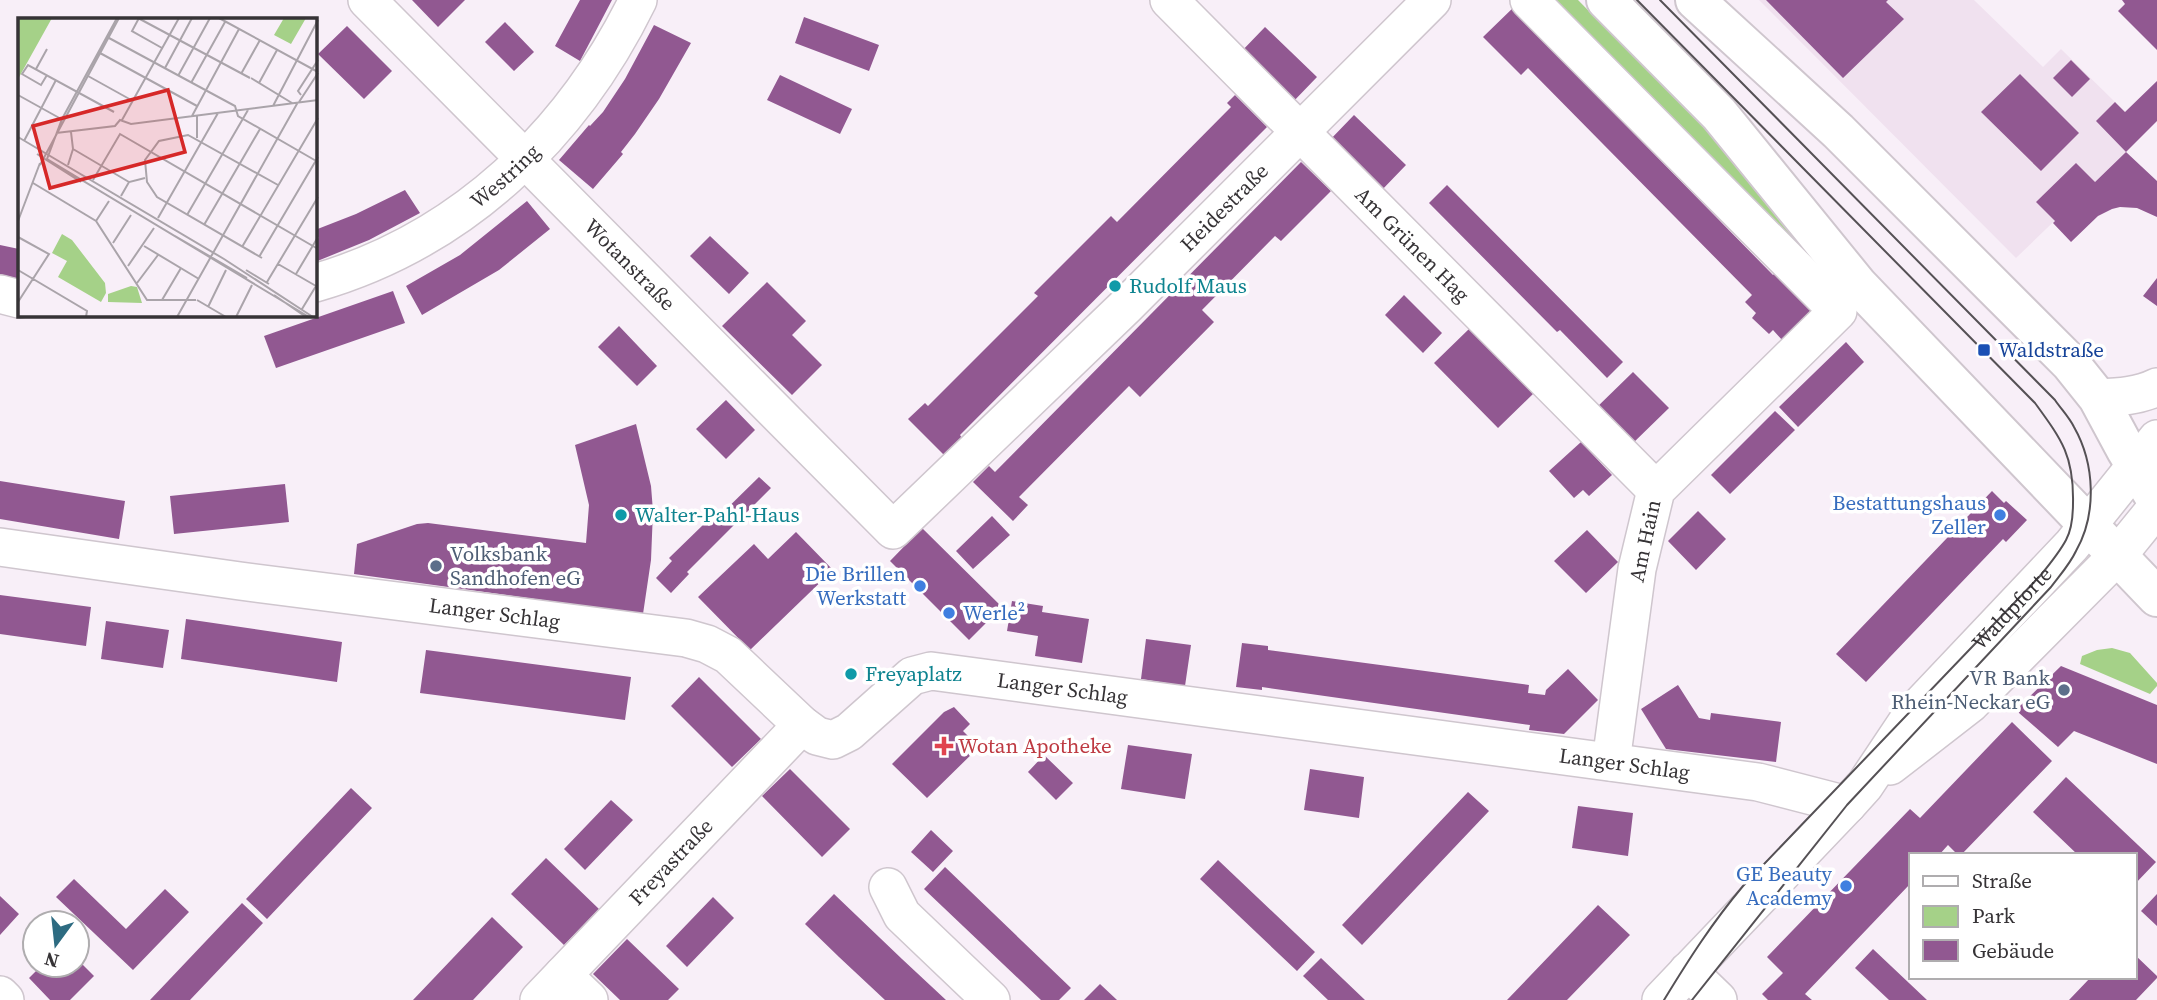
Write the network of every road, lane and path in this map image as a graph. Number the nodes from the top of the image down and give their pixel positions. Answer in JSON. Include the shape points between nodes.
{"nodes":[{"id":1,"x":367,"y":0,"type":"edge"},
{"id":2,"x":638,"y":0,"type":"edge"},
{"id":3,"x":1169,"y":0,"type":"edge"},
{"id":4,"x":1432,"y":0,"type":"edge"},
{"id":5,"x":1529,"y":0,"type":"edge"},
{"id":6,"x":1606,"y":0,"type":"edge"},
{"id":7,"x":1695,"y":0,"type":"edge"},
{"id":8,"x":1300,"y":132,"type":"junction"},
{"id":9,"x":526,"y":159,"type":"junction"},
{"id":10,"x":317,"y":282,"type":"edge"},
{"id":11,"x":0,"y":294,"type":"edge"},
{"id":12,"x":18,"y":299,"type":"edge"},
{"id":13,"x":2157,"y":387,"type":"edge"},
{"id":14,"x":2098,"y":398,"type":"junction"},
{"id":15,"x":2146,"y":452,"type":"edge"},
{"id":16,"x":1656,"y":491,"type":"junction"},
{"id":17,"x":2157,"y":501,"type":"edge"},
{"id":18,"x":2157,"y":507,"type":"edge"},
{"id":19,"x":2087,"y":525,"type":"junction"},
{"id":20,"x":893,"y":530,"type":"joint"},
{"id":21,"x":0,"y":547,"type":"edge"},
{"id":22,"x":2118,"y":555,"type":"junction"},
{"id":23,"x":2157,"y":597,"type":"edge"},
{"id":24,"x":802,"y":725,"type":"junction"},
{"id":25,"x":1611,"y":762,"type":"junction"},
{"id":26,"x":1856,"y":795,"type":"junction"},
{"id":27,"x":888,"y":887,"type":"dead end"},
{"id":28,"x":1688,"y":971,"type":"junction"},
{"id":29,"x":551,"y":988,"type":"edge"},
{"id":30,"x":0,"y":995,"type":"edge"},
{"id":31,"x":5,"y":1000,"type":"edge"},
{"id":32,"x":589,"y":1000,"type":"edge"},
{"id":33,"x":991,"y":1000,"type":"edge"},
{"id":34,"x":1661,"y":1000,"type":"edge"},
{"id":35,"x":1718,"y":1000,"type":"edge"}],
"edges":[{"from":1,"to":9,"type":"street","name":"Wotanstraße"},
{"from":2,"to":9,"type":"street","name":"Westring","via":[[596,74]]},
{"from":3,"to":8,"type":"street","name":"Am Grünen Hag"},
{"from":4,"to":8,"type":"street","name":"Heidestraße"},
{"from":5,"to":16,"type":"street","name":"Am Hain","via":[[1838,311]]},
{"from":6,"to":19,"type":"main road","via":[[1719,114],[1858,285]]},
{"from":7,"to":14,"type":"main road","via":[[1838,131],[2070,363]]},
{"from":8,"to":16,"type":"street","name":"Am Grünen Hag"},
{"from":8,"to":20,"type":"street","name":"Heidestraße"},
{"from":9,"to":10,"type":"street","name":"Westring","via":[[471,206],[415,243]]},
{"from":9,"to":20,"type":"street","name":"Wotanstraße"},
{"from":11,"to":12,"type":"street"},
{"from":13,"to":14,"type":"street","via":[[2123,397]]},
{"from":14,"to":15,"type":"main road"},
{"from":15,"to":17,"type":"main road"},
{"from":15,"to":19,"type":"street","name":"Waldpforte"},
{"from":16,"to":25,"type":"street","name":"Am Hain","via":[[1637,569]]},
{"from":18,"to":22,"type":"street","name":"Waldpforte"},
{"from":19,"to":22,"type":"main road"},
{"from":19,"to":26,"type":"street","name":"Waldpforte","via":[[1913,713]]},
{"from":21,"to":24,"type":"street","name":"Langer Schlag","via":[[686,638],[728,655]]},
{"from":22,"to":23,"type":"main road"},
{"from":22,"to":26,"type":"street","name":"Waldpforte","via":[[1970,704]]},
{"from":24,"to":25,"type":"street","name":"Langer Schlag","via":[[833,740],[849,732],[912,676],[931,671]]},
{"from":24,"to":29,"type":"street","name":"Freyastraße"},
{"from":25,"to":26,"type":"street","name":"Langer Schlag"},
{"from":26,"to":28,"type":"street","name":"Waldpforte"},
{"from":27,"to":33,"type":"street","via":[[902,915]]},
{"from":28,"to":34,"type":"street","name":"Waldpforte"},
{"from":28,"to":35,"type":"street"},
{"from":29,"to":32,"type":"street"},
{"from":30,"to":31,"type":"street"}]}
